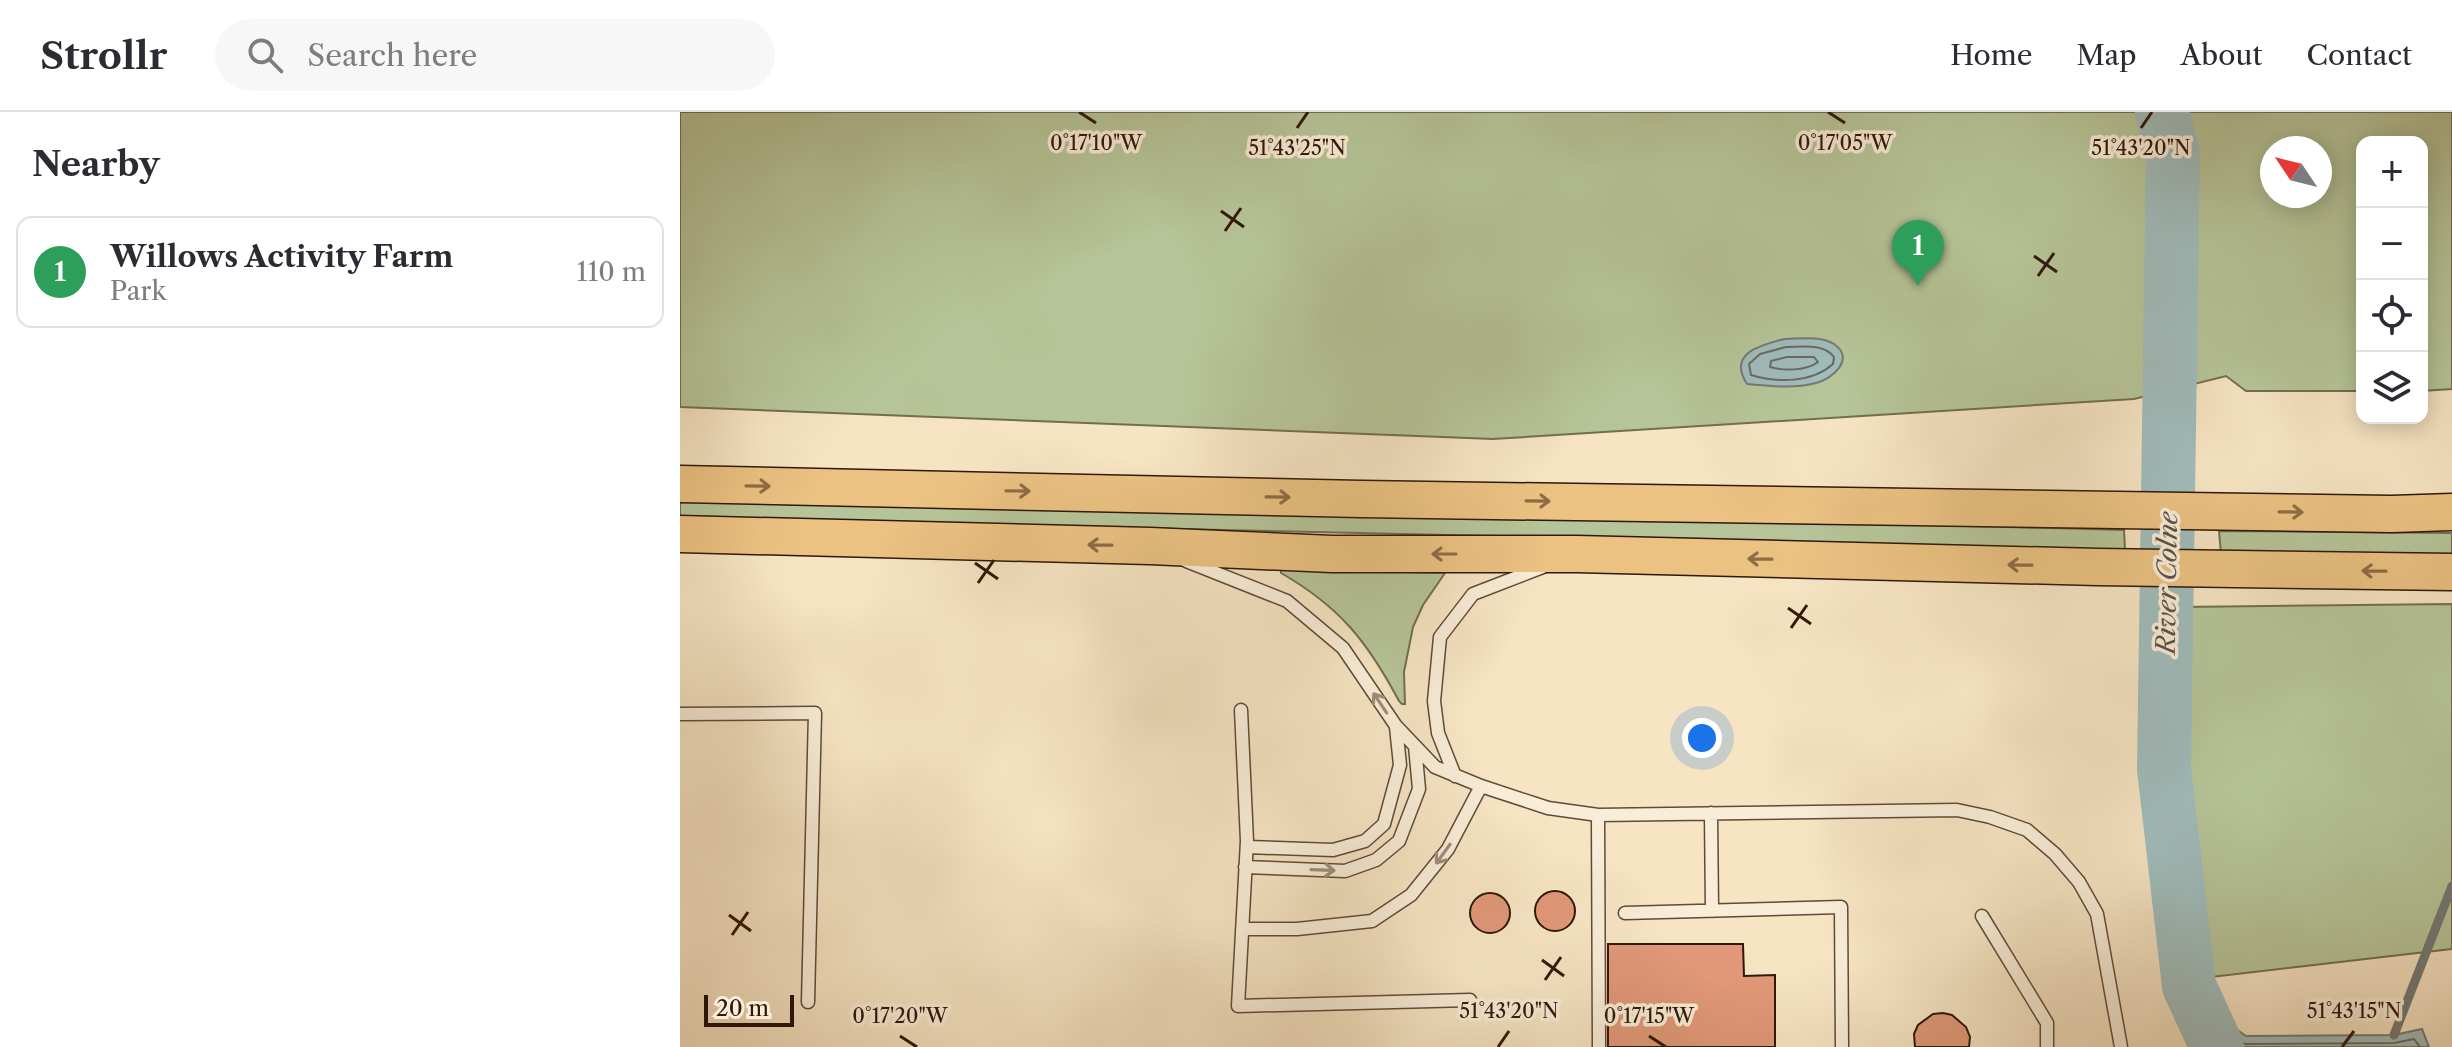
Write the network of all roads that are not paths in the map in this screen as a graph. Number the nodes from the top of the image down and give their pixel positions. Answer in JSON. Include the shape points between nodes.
{"nodes":[{"id":1,"x":680,"y":484,"type":"edge"},
{"id":2,"x":2452,"y":512,"type":"edge"},
{"id":3,"x":680,"y":534,"type":"edge"},
{"id":4,"x":1150,"y":546,"type":"junction"},
{"id":5,"x":1576,"y":554,"type":"junction"},
{"id":6,"x":2452,"y":572,"type":"edge"},
{"id":7,"x":1241,"y":710,"type":"dead end"},
{"id":8,"x":680,"y":714,"type":"edge"},
{"id":9,"x":1396,"y":726,"type":"junction"},
{"id":10,"x":1415,"y":746,"type":"junction"},
{"id":11,"x":1455,"y":776,"type":"junction"},
{"id":12,"x":1481,"y":786,"type":"junction"},
{"id":13,"x":1711,"y":813,"type":"junction"},
{"id":14,"x":1598,"y":815,"type":"junction"},
{"id":15,"x":1247,"y":847,"type":"junction"},
{"id":16,"x":1245,"y":867,"type":"junction"},
{"id":17,"x":1712,"y":911,"type":"junction"},
{"id":18,"x":1625,"y":913,"type":"dead end"},
{"id":19,"x":1982,"y":916,"type":"dead end"},
{"id":20,"x":1242,"y":929,"type":"junction"},
{"id":21,"x":1470,"y":1000,"type":"dead end"},
{"id":22,"x":808,"y":1002,"type":"dead end"},
{"id":23,"x":1599,"y":1047,"type":"edge"},
{"id":24,"x":1842,"y":1047,"type":"edge"},
{"id":25,"x":2047,"y":1047,"type":"edge"},
{"id":26,"x":2121,"y":1047,"type":"edge"}],
"edges":[{"from":1,"to":2,"type":"main road","one_way":true,"via":[[1361,499]]},
{"from":4,"to":3,"type":"main road","one_way":true},
{"from":5,"to":4,"type":"main road","one_way":true,"via":[[1332,554]]},
{"from":9,"to":4,"type":"lane","one_way":true,"via":[[1343,648],[1287,601]]},
{"from":6,"to":5,"type":"main road","one_way":true},
{"from":5,"to":11,"type":"lane","via":[[1473,594],[1440,637],[1434,701],[1438,733]]},
{"from":7,"to":15,"type":"lane"},
{"from":8,"to":22,"type":"lane","via":[[815,713]]},
{"from":9,"to":10,"type":"lane"},
{"from":9,"to":15,"type":"lane","via":[[1396,780],[1384,824],[1365,841],[1333,850]]},
{"from":10,"to":11,"type":"lane","via":[[1435,767]]},
{"from":16,"to":10,"type":"lane","one_way":true,"via":[[1345,871],[1376,860],[1399,841],[1419,789]]},
{"from":11,"to":12,"type":"lane"},
{"from":12,"to":14,"type":"lane","via":[[1548,808]]},
{"from":12,"to":20,"type":"lane","one_way":true,"via":[[1448,849],[1411,895],[1372,921]]},
{"from":13,"to":14,"type":"lane"},
{"from":13,"to":17,"type":"lane"},
{"from":13,"to":26,"type":"lane","via":[[1957,810],[2027,830],[2071,873],[2097,914]]},
{"from":14,"to":23,"type":"lane"},
{"from":15,"to":16,"type":"lane"},
{"from":16,"to":20,"type":"lane"},
{"from":17,"to":18,"type":"lane"},
{"from":17,"to":24,"type":"lane","via":[[1841,907]]},
{"from":19,"to":25,"type":"lane","via":[[2047,1023]]},
{"from":20,"to":21,"type":"lane","via":[[1238,1006]]}]}
